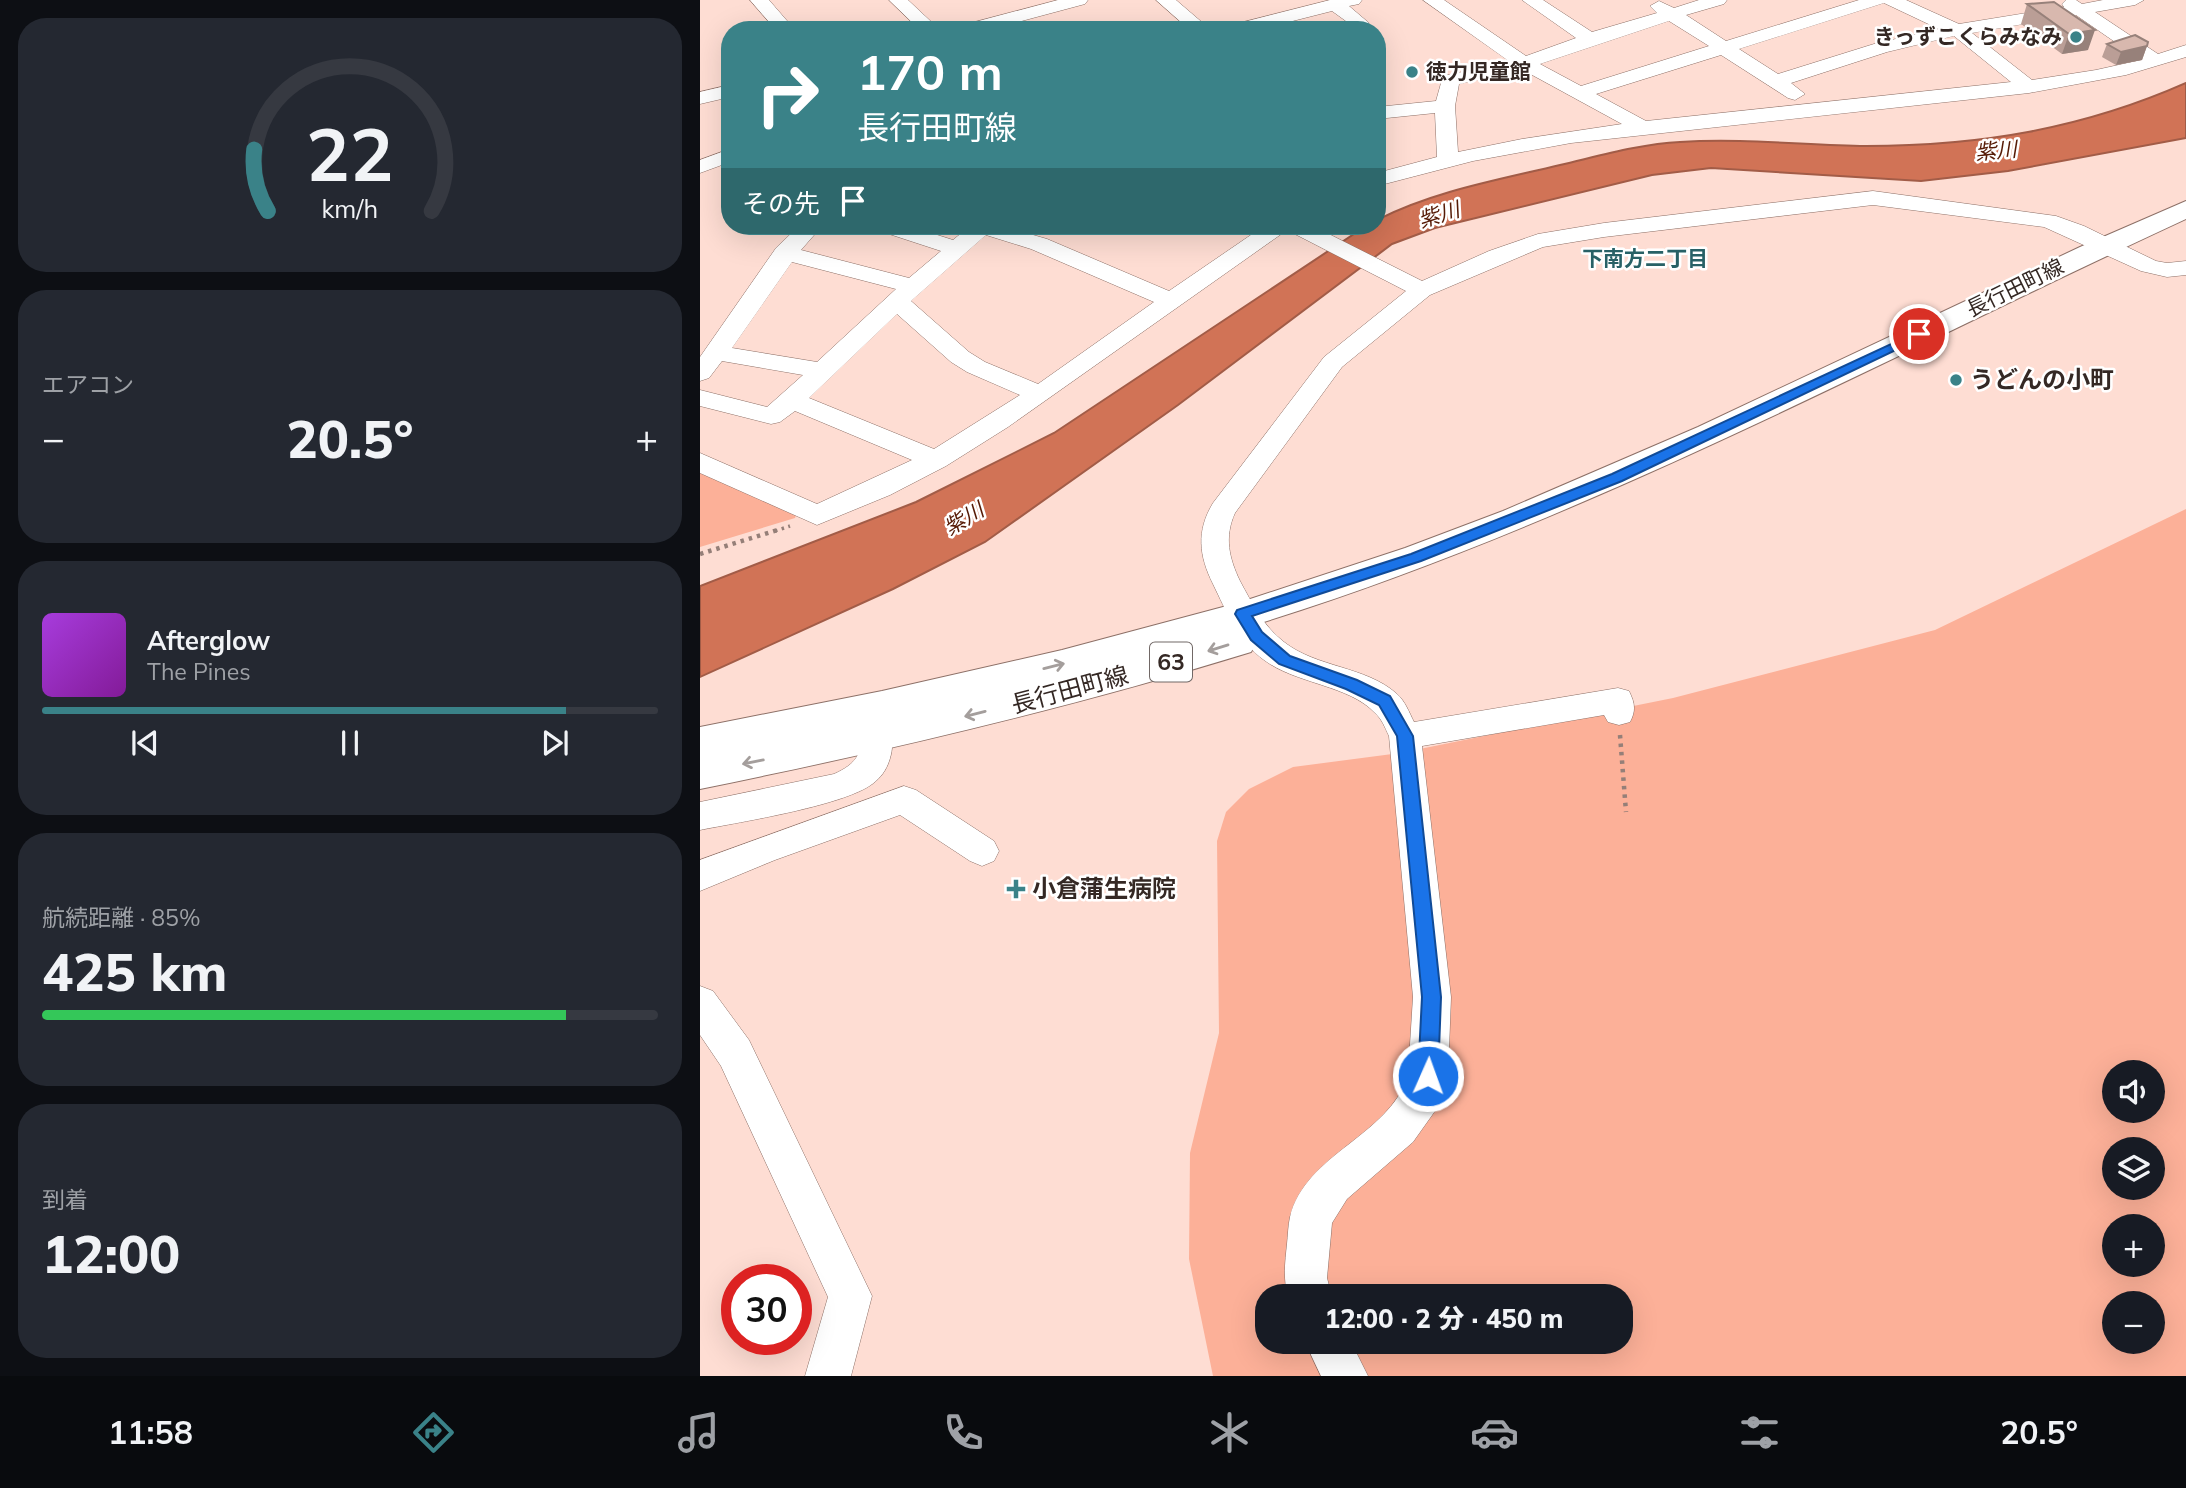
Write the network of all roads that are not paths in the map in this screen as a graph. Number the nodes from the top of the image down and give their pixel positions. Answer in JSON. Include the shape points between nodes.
{"nodes":[{"id":1,"x":759,"y":0,"type":"edge"},
{"id":2,"x":898,"y":0,"type":"edge"},
{"id":3,"x":1079,"y":0,"type":"edge"},
{"id":4,"x":1165,"y":0,"type":"edge"},
{"id":5,"x":1432,"y":0,"type":"edge"},
{"id":6,"x":1531,"y":0,"type":"edge"},
{"id":7,"x":1649,"y":0,"type":"edge"},
{"id":8,"x":1718,"y":0,"type":"edge"},
{"id":9,"x":1877,"y":0,"type":"edge"},
{"id":10,"x":1892,"y":0,"type":"edge"},
{"id":11,"x":2135,"y":0,"type":"edge"},
{"id":12,"x":1344,"y":2,"type":"edge"},
{"id":13,"x":2072,"y":5,"type":"edge"},
{"id":14,"x":1671,"y":14,"type":"junction"},
{"id":15,"x":778,"y":21,"type":"edge"},
{"id":16,"x":921,"y":21,"type":"edge"},
{"id":17,"x":999,"y":21,"type":"edge"},
{"id":18,"x":1191,"y":21,"type":"edge"},
{"id":19,"x":1280,"y":21,"type":"edge"},
{"id":20,"x":1358,"y":21,"type":"edge"},
{"id":21,"x":1957,"y":30,"type":"junction"},
{"id":22,"x":1590,"y":39,"type":"junction"},
{"id":23,"x":1723,"y":47,"type":"junction"},
{"id":24,"x":2186,"y":51,"type":"edge"},
{"id":25,"x":1522,"y":62,"type":"junction"},
{"id":26,"x":2157,"y":62,"type":"junction"},
{"id":27,"x":700,"y":73,"type":"edge"},
{"id":28,"x":1777,"y":81,"type":"junction"},
{"id":29,"x":2029,"y":87,"type":"junction"},
{"id":30,"x":1579,"y":93,"type":"junction"},
{"id":31,"x":716,"y":94,"type":"edge"},
{"id":32,"x":1445,"y":106,"type":"junction"},
{"id":33,"x":1817,"y":110,"type":"junction"},
{"id":34,"x":1386,"y":112,"type":"edge"},
{"id":35,"x":1641,"y":126,"type":"junction"},
{"id":36,"x":700,"y":144,"type":"edge"},
{"id":37,"x":721,"y":145,"type":"edge"},
{"id":38,"x":721,"y":159,"type":"edge"},
{"id":39,"x":1448,"y":159,"type":"junction"},
{"id":40,"x":700,"y":167,"type":"edge"},
{"id":41,"x":1386,"y":177,"type":"edge"},
{"id":42,"x":2186,"y":209,"type":"edge"},
{"id":43,"x":802,"y":235,"type":"edge"},
{"id":44,"x":915,"y":235,"type":"edge"},
{"id":45,"x":973,"y":235,"type":"edge"},
{"id":46,"x":1011,"y":235,"type":"edge"},
{"id":47,"x":1266,"y":235,"type":"edge"},
{"id":48,"x":1315,"y":235,"type":"edge"},
{"id":49,"x":2107,"y":244,"type":"junction"},
{"id":50,"x":957,"y":249,"type":"junction"},
{"id":51,"x":784,"y":253,"type":"junction"},
{"id":52,"x":2186,"y":268,"type":"edge"},
{"id":53,"x":1413,"y":285,"type":"junction"},
{"id":54,"x":905,"y":294,"type":"junction"},
{"id":55,"x":1170,"y":300,"type":"junction"},
{"id":56,"x":717,"y":352,"type":"junction"},
{"id":57,"x":823,"y":371,"type":"junction"},
{"id":58,"x":700,"y":373,"type":"edge"},
{"id":59,"x":1039,"y":394,"type":"junction"},
{"id":60,"x":700,"y":398,"type":"edge"},
{"id":61,"x":792,"y":400,"type":"junction"},
{"id":62,"x":936,"y":460,"type":"junction"},
{"id":63,"x":700,"y":462,"type":"edge"},
{"id":64,"x":1249,"y":625,"type":"junction"},
{"id":65,"x":1619,"y":713,"type":"road end"},
{"id":66,"x":875,"y":724,"type":"junction"},
{"id":67,"x":1405,"y":736,"type":"junction"},
{"id":68,"x":700,"y":743,"type":"edge"},
{"id":69,"x":700,"y":773,"type":"edge"},
{"id":70,"x":700,"y":816,"type":"edge"},
{"id":71,"x":982,"y":852,"type":"dead end"},
{"id":72,"x":700,"y":876,"type":"edge"},
{"id":73,"x":700,"y":1003,"type":"edge"},
{"id":74,"x":1306,"y":1284,"type":"edge"},
{"id":75,"x":1333,"y":1354,"type":"edge"},
{"id":76,"x":828,"y":1376,"type":"edge"},
{"id":77,"x":1345,"y":1376,"type":"edge"}],
"edges":[{"from":1,"to":15,"type":"street"},
{"from":2,"to":16,"type":"street"},
{"from":3,"to":17,"type":"street"},
{"from":4,"to":18,"type":"street"},
{"from":5,"to":25,"type":"street"},
{"from":6,"to":22,"type":"street"},
{"from":7,"to":14,"type":"street"},
{"from":8,"to":14,"type":"street"},
{"from":9,"to":23,"type":"street"},
{"from":10,"to":21,"type":"street"},
{"from":11,"to":13,"type":"street"},
{"from":12,"to":19,"type":"street"},
{"from":12,"to":20,"type":"street"},
{"from":13,"to":21,"type":"street"},
{"from":13,"to":26,"type":"street"},
{"from":14,"to":22,"type":"street"},
{"from":14,"to":23,"type":"street"},
{"from":21,"to":28,"type":"street"},
{"from":21,"to":29,"type":"street"},
{"from":22,"to":25,"type":"street"},
{"from":23,"to":28,"type":"street"},
{"from":23,"to":30,"type":"street"},
{"from":24,"to":26,"type":"street"},
{"from":25,"to":30,"type":"street"},
{"from":25,"to":32,"type":"street","via":[[1512,68],[1450,79]]},
{"from":26,"to":29,"type":"street","via":[[2105,76]]},
{"from":27,"to":31,"type":"street"},
{"from":28,"to":33,"type":"street"},
{"from":29,"to":33,"type":"street"},
{"from":30,"to":35,"type":"street"},
{"from":32,"to":34,"type":"street"},
{"from":32,"to":39,"type":"street"},
{"from":33,"to":35,"type":"street"},
{"from":35,"to":39,"type":"street"},
{"from":36,"to":37,"type":"street"},
{"from":38,"to":40,"type":"street"},
{"from":39,"to":41,"type":"street"},
{"from":42,"to":49,"type":"main road","name":"長行田町線","number":"63"},
{"from":43,"to":51,"type":"street"},
{"from":44,"to":50,"type":"street"},
{"from":45,"to":50,"type":"street"},
{"from":46,"to":55,"type":"street"},
{"from":47,"to":55,"type":"street"},
{"from":48,"to":53,"type":"street"},
{"from":49,"to":52,"type":"street","via":[[2150,265],[2167,270]]},
{"from":49,"to":53,"type":"street","via":[[2048,221],[1895,200],[1852,200],[1538,241]]},
{"from":49,"to":64,"type":"main road","name":"長行田町線","number":"63","via":[[1617,478],[1501,545],[1447,568]]},
{"from":50,"to":54,"type":"street"},
{"from":51,"to":54,"type":"street","via":[[847,267]]},
{"from":51,"to":56,"type":"street"},
{"from":53,"to":64,"type":"street","via":[[1333,362],[1214,526],[1217,564]]},
{"from":54,"to":57,"type":"street"},
{"from":54,"to":59,"type":"street","via":[[960,357]]},
{"from":55,"to":59,"type":"street"},
{"from":56,"to":57,"type":"street"},
{"from":56,"to":58,"type":"street"},
{"from":57,"to":61,"type":"street"},
{"from":59,"to":62,"type":"street"},
{"from":60,"to":61,"type":"street","via":[[771,416]]},
{"from":61,"to":62,"type":"street"},
{"from":62,"to":63,"type":"street","via":[[817,515]]},
{"from":64,"to":66,"type":"main road","name":"長行田町線","number":"63","via":[[1075,690]]},
{"from":64,"to":67,"type":"street","via":[[1285,660],[1385,701]]},
{"from":65,"to":67,"type":"street","via":[[1618,700]]},
{"from":66,"to":68,"type":"main road","name":"長行田町線","number":"63"},
{"from":66,"to":69,"type":"main road","name":"長行田町線","number":"63","one_way":true},
{"from":66,"to":70,"type":"street","via":[[876,758],[859,779]]},
{"from":67,"to":74,"type":"street","via":[[1432,997],[1428,1076],[1421,1097],[1399,1128],[1332,1184],[1311,1217]]},
{"from":71,"to":72,"type":"street","via":[[904,800]]},
{"from":73,"to":76,"type":"street","via":[[735,1053],[850,1296]]},
{"from":75,"to":77,"type":"street"}]}
